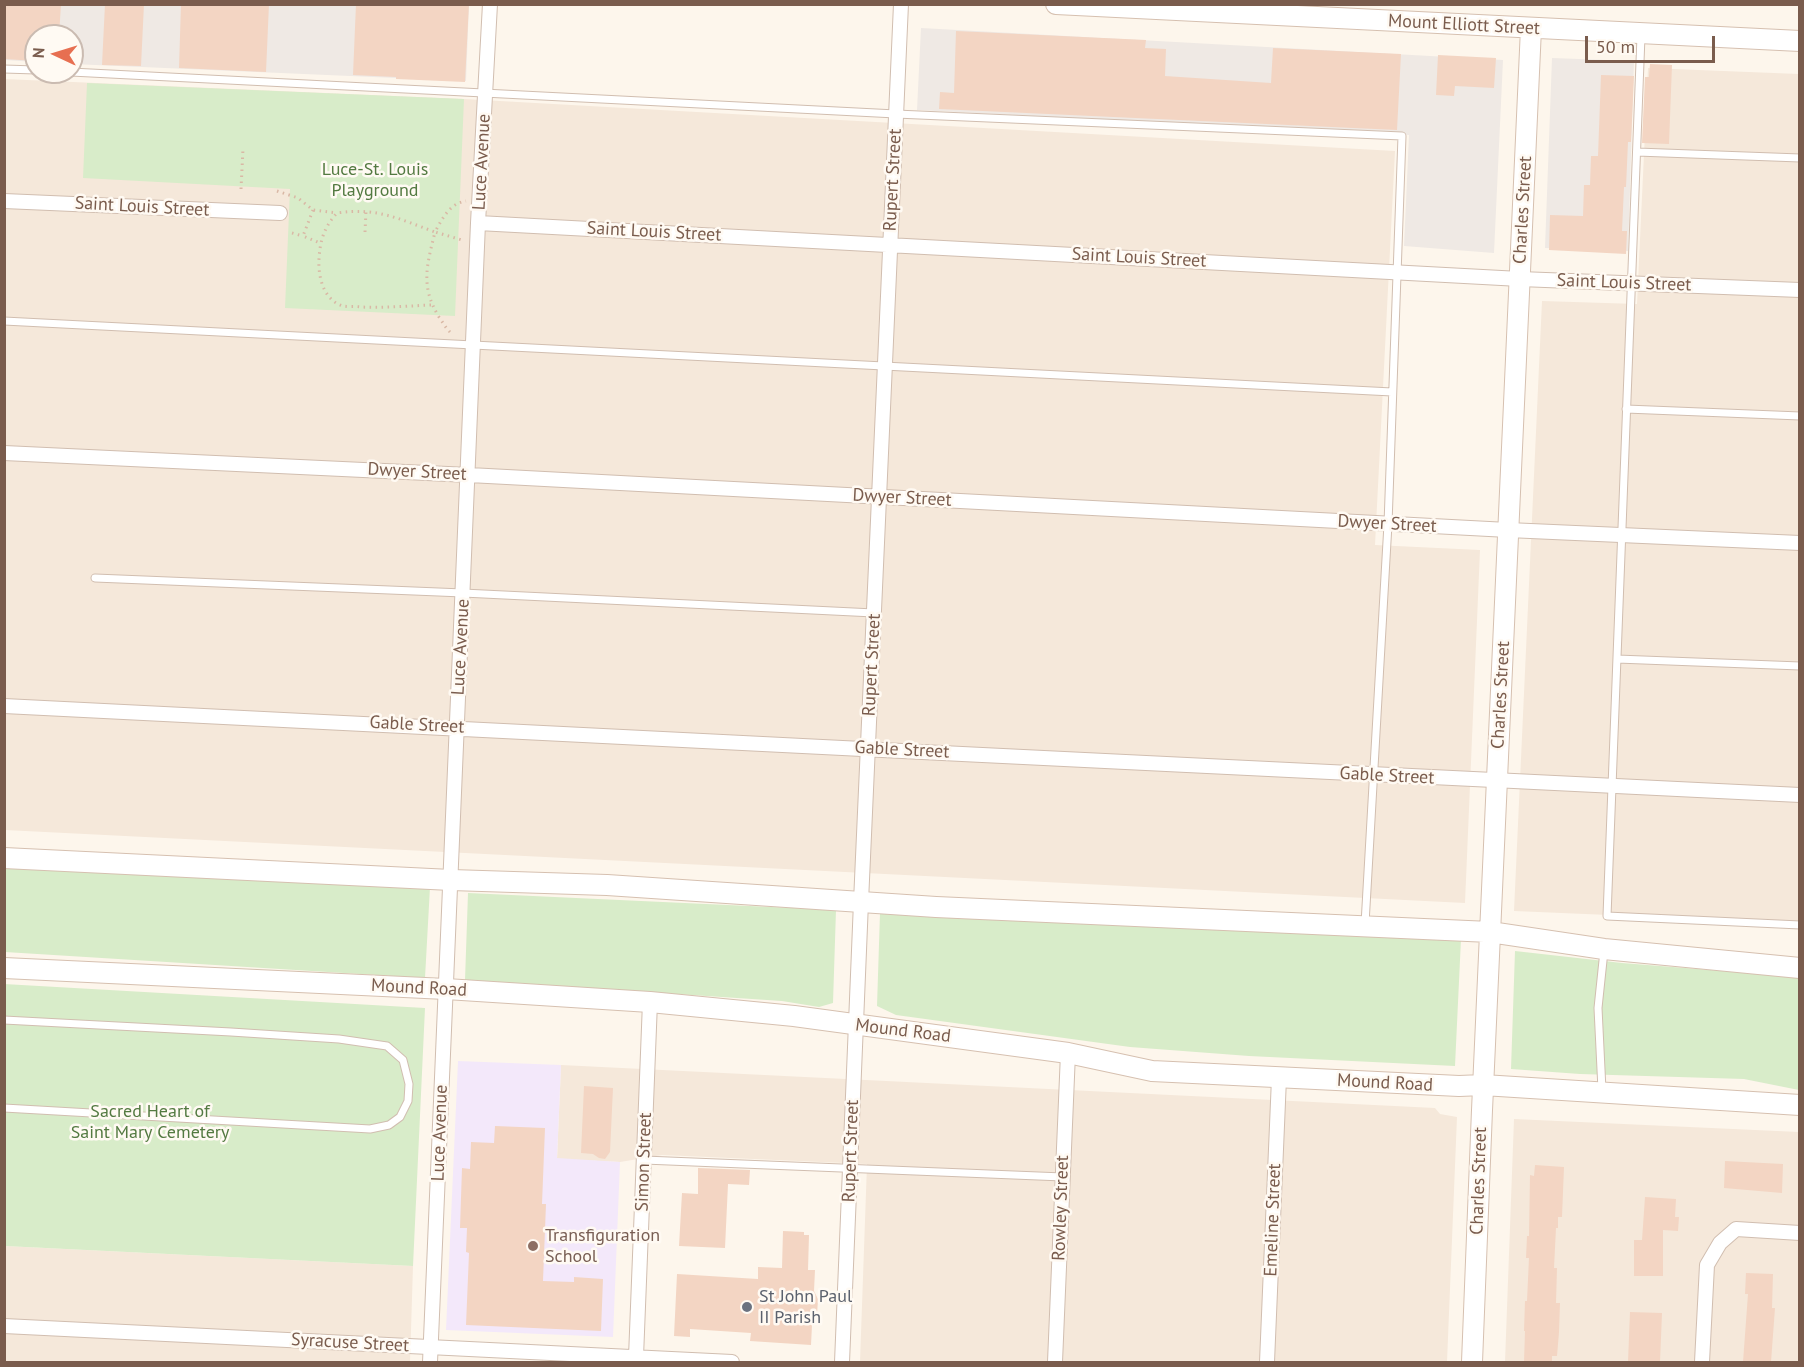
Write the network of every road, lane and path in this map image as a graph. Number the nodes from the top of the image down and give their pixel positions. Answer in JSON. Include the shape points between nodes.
{"nodes":[{"id":1,"x":490,"y":4,"type":"edge"},
{"id":2,"x":901,"y":4,"type":"edge"},
{"id":3,"x":1056,"y":4,"type":"edge"},
{"id":4,"x":1531,"y":28,"type":"junction"},
{"id":5,"x":1641,"y":33,"type":"junction"},
{"id":6,"x":1800,"y":41,"type":"edge"},
{"id":7,"x":4,"y":69,"type":"edge"},
{"id":8,"x":24,"y":70,"type":"edge"},
{"id":9,"x":84,"y":73,"type":"edge"},
{"id":10,"x":485,"y":93,"type":"junction"},
{"id":11,"x":896,"y":114,"type":"junction"},
{"id":12,"x":243,"y":149,"type":"dead end"},
{"id":13,"x":1636,"y":152,"type":"junction"},
{"id":14,"x":1800,"y":158,"type":"edge"},
{"id":15,"x":241,"y":189,"type":"dead end"},
{"id":16,"x":277,"y":191,"type":"dead end"},
{"id":17,"x":4,"y":201,"type":"edge"},
{"id":18,"x":467,"y":201,"type":"dead end"},
{"id":19,"x":313,"y":210,"type":"junction"},
{"id":20,"x":366,"y":211,"type":"junction"},
{"id":21,"x":280,"y":213,"type":"dead end"},
{"id":22,"x":337,"y":213,"type":"junction"},
{"id":23,"x":478,"y":223,"type":"junction"},
{"id":24,"x":435,"y":231,"type":"junction"},
{"id":25,"x":365,"y":232,"type":"dead end"},
{"id":26,"x":292,"y":233,"type":"dead end"},
{"id":27,"x":303,"y":236,"type":"junction"},
{"id":28,"x":457,"y":238,"type":"dead end"},
{"id":29,"x":320,"y":243,"type":"junction"},
{"id":30,"x":891,"y":245,"type":"junction"},
{"id":31,"x":1397,"y":272,"type":"junction"},
{"id":32,"x":1520,"y":279,"type":"junction"},
{"id":33,"x":1631,"y":283,"type":"junction"},
{"id":34,"x":1800,"y":290,"type":"edge"},
{"id":35,"x":431,"y":304,"type":"junction"},
{"id":36,"x":4,"y":321,"type":"edge"},
{"id":37,"x":456,"y":336,"type":"dead end"},
{"id":38,"x":474,"y":346,"type":"junction"},
{"id":39,"x":885,"y":366,"type":"junction"},
{"id":40,"x":1392,"y":392,"type":"junction"},
{"id":41,"x":1626,"y":409,"type":"junction"},
{"id":42,"x":1800,"y":416,"type":"edge"},
{"id":43,"x":4,"y":453,"type":"edge"},
{"id":44,"x":468,"y":475,"type":"junction"},
{"id":45,"x":879,"y":497,"type":"junction"},
{"id":46,"x":1388,"y":524,"type":"junction"},
{"id":47,"x":1508,"y":530,"type":"junction"},
{"id":48,"x":1621,"y":535,"type":"junction"},
{"id":49,"x":1800,"y":543,"type":"edge"},
{"id":50,"x":95,"y":578,"type":"dead end"},
{"id":51,"x":463,"y":593,"type":"junction"},
{"id":52,"x":874,"y":613,"type":"junction"},
{"id":53,"x":1617,"y":659,"type":"junction"},
{"id":54,"x":1800,"y":666,"type":"edge"},
{"id":55,"x":4,"y":706,"type":"edge"},
{"id":56,"x":457,"y":727,"type":"junction"},
{"id":57,"x":868,"y":749,"type":"junction"},
{"id":58,"x":1373,"y":776,"type":"junction"},
{"id":59,"x":1497,"y":782,"type":"junction"},
{"id":60,"x":1612,"y":787,"type":"junction"},
{"id":61,"x":1800,"y":795,"type":"edge"},
{"id":62,"x":4,"y":858,"type":"edge"},
{"id":63,"x":452,"y":880,"type":"junction"},
{"id":64,"x":861,"y":902,"type":"junction"},
{"id":65,"x":1800,"y":925,"type":"edge"},
{"id":66,"x":1365,"y":926,"type":"junction"},
{"id":67,"x":1490,"y":932,"type":"junction"},
{"id":68,"x":1604,"y":949,"type":"junction"},
{"id":69,"x":4,"y":968,"type":"edge"},
{"id":70,"x":1800,"y":968,"type":"edge"},
{"id":71,"x":446,"y":989,"type":"junction"},
{"id":72,"x":650,"y":1002,"type":"junction"},
{"id":73,"x":4,"y":1020,"type":"edge"},
{"id":74,"x":856,"y":1025,"type":"junction"},
{"id":75,"x":1068,"y":1053,"type":"junction"},
{"id":76,"x":1279,"y":1078,"type":"junction"},
{"id":77,"x":1484,"y":1085,"type":"junction"},
{"id":78,"x":1602,"y":1092,"type":"junction"},
{"id":79,"x":1800,"y":1105,"type":"edge"},
{"id":80,"x":4,"y":1108,"type":"edge"},
{"id":81,"x":644,"y":1160,"type":"junction"},
{"id":82,"x":850,"y":1168,"type":"junction"},
{"id":83,"x":1063,"y":1177,"type":"junction"},
{"id":84,"x":1800,"y":1233,"type":"edge"},
{"id":85,"x":4,"y":1326,"type":"edge"},
{"id":86,"x":430,"y":1347,"type":"junction"},
{"id":87,"x":636,"y":1357,"type":"junction"},
{"id":88,"x":430,"y":1362,"type":"edge"},
{"id":89,"x":732,"y":1362,"type":"edge"},
{"id":90,"x":842,"y":1362,"type":"edge"},
{"id":91,"x":1055,"y":1362,"type":"edge"},
{"id":92,"x":1267,"y":1362,"type":"edge"},
{"id":93,"x":1472,"y":1362,"type":"edge"},
{"id":94,"x":1702,"y":1362,"type":"edge"}],
"edges":[{"from":1,"to":10,"type":"street","name":"Luce Avenue"},
{"from":2,"to":11,"type":"street","name":"Rupert Street"},
{"from":3,"to":4,"type":"main road","name":"Mount Elliott Street"},
{"from":4,"to":5,"type":"main road","name":"Mount Elliott Street"},
{"from":4,"to":32,"type":"main road","name":"Charles Street"},
{"from":5,"to":6,"type":"main road","name":"Mount Elliott Street"},
{"from":5,"to":13,"type":"lane"},
{"from":7,"to":8,"type":"lane"},
{"from":9,"to":10,"type":"lane"},
{"from":10,"to":11,"type":"lane"},
{"from":10,"to":23,"type":"street","name":"Luce Avenue"},
{"from":11,"to":30,"type":"street","name":"Rupert Street"},
{"from":11,"to":31,"type":"lane","via":[[1402,136]]},
{"from":12,"to":15,"type":"path"},
{"from":13,"to":14,"type":"lane"},
{"from":13,"to":33,"type":"lane"},
{"from":16,"to":19,"type":"path","via":[[298,198]]},
{"from":17,"to":21,"type":"street","name":"Saint Louis Street"},
{"from":18,"to":24,"type":"path","via":[[450,208]]},
{"from":19,"to":22,"type":"path"},
{"from":19,"to":27,"type":"path"},
{"from":20,"to":22,"type":"path"},
{"from":20,"to":24,"type":"path"},
{"from":20,"to":25,"type":"path"},
{"from":22,"to":29,"type":"path"},
{"from":23,"to":30,"type":"street","name":"Saint Louis Street"},
{"from":23,"to":38,"type":"street","name":"Luce Avenue"},
{"from":24,"to":28,"type":"path"},
{"from":24,"to":35,"type":"path","via":[[426,280]]},
{"from":26,"to":27,"type":"path"},
{"from":27,"to":29,"type":"path"},
{"from":29,"to":35,"type":"path","via":[[321,282],[331,299],[342,306]]},
{"from":30,"to":31,"type":"street","name":"Saint Louis Street"},
{"from":30,"to":39,"type":"street","name":"Rupert Street"},
{"from":31,"to":32,"type":"street","name":"Saint Louis Street"},
{"from":31,"to":40,"type":"lane"},
{"from":32,"to":33,"type":"street","name":"Saint Louis Street"},
{"from":32,"to":47,"type":"main road","name":"Charles Street"},
{"from":33,"to":34,"type":"street","name":"Saint Louis Street"},
{"from":33,"to":41,"type":"lane"},
{"from":35,"to":37,"type":"path"},
{"from":36,"to":38,"type":"lane"},
{"from":38,"to":39,"type":"lane"},
{"from":38,"to":44,"type":"street","name":"Luce Avenue"},
{"from":39,"to":40,"type":"lane"},
{"from":39,"to":45,"type":"street","name":"Rupert Street"},
{"from":40,"to":46,"type":"lane"},
{"from":41,"to":42,"type":"lane"},
{"from":41,"to":48,"type":"lane"},
{"from":43,"to":44,"type":"street","name":"Dwyer Street"},
{"from":44,"to":45,"type":"street","name":"Dwyer Street"},
{"from":44,"to":51,"type":"street","name":"Luce Avenue"},
{"from":45,"to":46,"type":"street","name":"Dwyer Street"},
{"from":45,"to":52,"type":"street","name":"Rupert Street"},
{"from":46,"to":47,"type":"street","name":"Dwyer Street"},
{"from":46,"to":58,"type":"lane"},
{"from":47,"to":48,"type":"street","name":"Dwyer Street"},
{"from":47,"to":59,"type":"main road","name":"Charles Street"},
{"from":48,"to":49,"type":"street","name":"Dwyer Street"},
{"from":48,"to":53,"type":"lane"},
{"from":50,"to":51,"type":"lane"},
{"from":51,"to":52,"type":"lane"},
{"from":51,"to":56,"type":"street","name":"Luce Avenue"},
{"from":52,"to":57,"type":"street","name":"Rupert Street"},
{"from":53,"to":54,"type":"lane"},
{"from":53,"to":60,"type":"lane"},
{"from":55,"to":56,"type":"street","name":"Gable Street"},
{"from":56,"to":57,"type":"street","name":"Gable Street"},
{"from":56,"to":63,"type":"street","name":"Luce Avenue"},
{"from":57,"to":58,"type":"street","name":"Gable Street"},
{"from":57,"to":64,"type":"street","name":"Rupert Street"},
{"from":58,"to":59,"type":"street","name":"Gable Street"},
{"from":58,"to":66,"type":"lane"},
{"from":59,"to":60,"type":"street","name":"Gable Street"},
{"from":59,"to":67,"type":"main road","name":"Charles Street"},
{"from":60,"to":61,"type":"street","name":"Gable Street"},
{"from":60,"to":65,"type":"lane","via":[[1607,916]]},
{"from":62,"to":63,"type":"main road"},
{"from":63,"to":64,"type":"main road","via":[[607,885]]},
{"from":63,"to":71,"type":"street","name":"Luce Avenue"},
{"from":64,"to":66,"type":"main road"},
{"from":64,"to":74,"type":"street","name":"Rupert Street"},
{"from":66,"to":67,"type":"main road"},
{"from":67,"to":68,"type":"main road"},
{"from":67,"to":77,"type":"main road","name":"Charles Street"},
{"from":68,"to":70,"type":"main road"},
{"from":68,"to":78,"type":"lane","via":[[1598,1008]]},
{"from":69,"to":71,"type":"main road","name":"Mound Road"},
{"from":71,"to":72,"type":"main road","name":"Mound Road"},
{"from":71,"to":86,"type":"street","name":"Luce Avenue"},
{"from":72,"to":74,"type":"main road","name":"Mound Road"},
{"from":72,"to":81,"type":"street","name":"Simon Street"},
{"from":73,"to":80,"type":"lane","via":[[231,1032],[387,1046],[403,1060],[408,1084],[408,1101],[400,1117],[389,1125],[370,1129]]},
{"from":74,"to":75,"type":"main road","name":"Mound Road"},
{"from":74,"to":82,"type":"street","name":"Rupert Street"},
{"from":75,"to":76,"type":"main road","name":"Mound Road","via":[[1152,1071]]},
{"from":75,"to":83,"type":"street","name":"Rowley Street"},
{"from":76,"to":77,"type":"main road","name":"Mound Road"},
{"from":76,"to":92,"type":"street","name":"Emeline Street"},
{"from":77,"to":78,"type":"main road","name":"Mound Road"},
{"from":77,"to":93,"type":"main road","name":"Charles Street"},
{"from":78,"to":79,"type":"main road","name":"Mound Road"},
{"from":81,"to":82,"type":"lane"},
{"from":81,"to":87,"type":"street","name":"Simon Street"},
{"from":82,"to":83,"type":"lane"},
{"from":82,"to":90,"type":"street","name":"Rupert Street"},
{"from":83,"to":91,"type":"street","name":"Rowley Street"},
{"from":84,"to":94,"type":"street","via":[[1736,1229],[1720,1243],[1707,1265]]},
{"from":85,"to":86,"type":"street","name":"Syracuse Street"},
{"from":86,"to":87,"type":"street","name":"Syracuse Street"},
{"from":86,"to":88,"type":"street","name":"Luce Avenue"},
{"from":87,"to":89,"type":"street","name":"Syracuse Street"}]}
